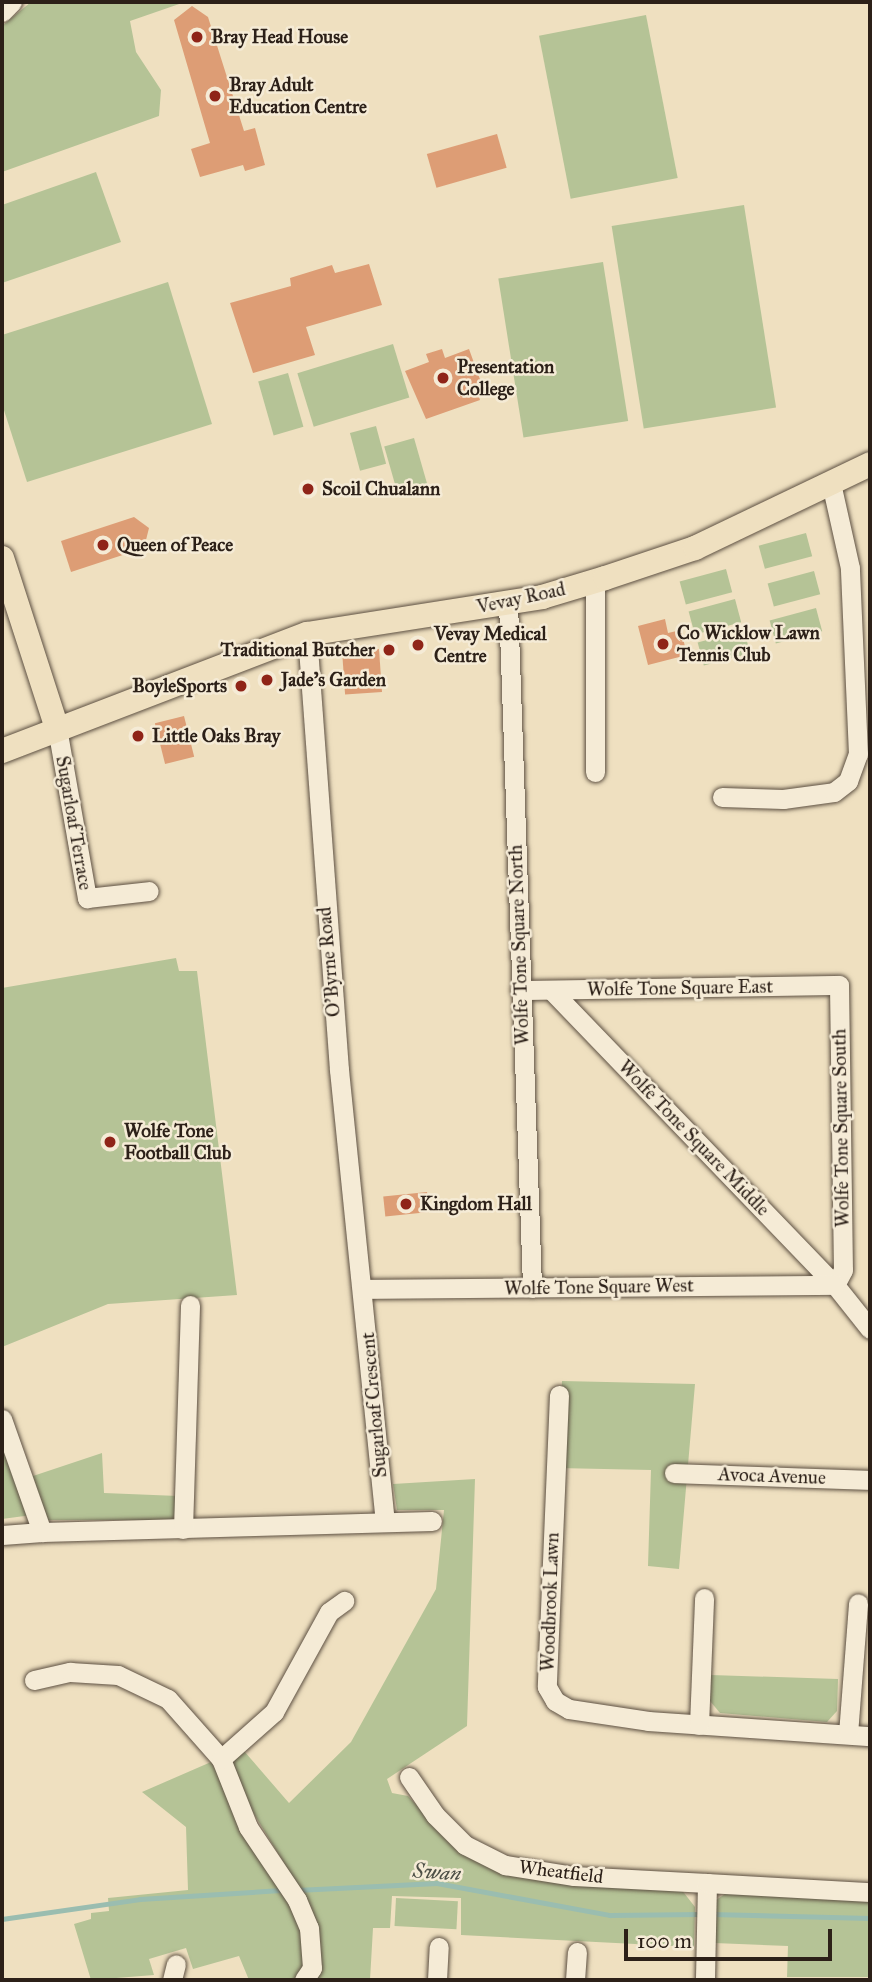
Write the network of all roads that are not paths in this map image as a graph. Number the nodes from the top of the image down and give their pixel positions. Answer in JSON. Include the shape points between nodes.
{"nodes":[{"id":1,"x":12,"y":2,"type":"edge"},
{"id":2,"x":2,"y":12,"type":"edge"},
{"id":3,"x":870,"y":464,"type":"edge"},
{"id":4,"x":831,"y":483,"type":"junction"},
{"id":5,"x":2,"y":558,"type":"edge"},
{"id":6,"x":595,"y":581,"type":"junction"},
{"id":7,"x":508,"y":603,"type":"junction"},
{"id":8,"x":307,"y":634,"type":"junction"},
{"id":9,"x":57,"y":728,"type":"junction"},
{"id":10,"x":2,"y":751,"type":"edge"},
{"id":11,"x":595,"y":772,"type":"dead end"},
{"id":12,"x":722,"y":797,"type":"dead end"},
{"id":13,"x":149,"y":891,"type":"dead end"},
{"id":14,"x":839,"y":985,"type":"joint"},
{"id":15,"x":520,"y":990,"type":"junction"},
{"id":16,"x":552,"y":991,"type":"junction"},
{"id":17,"x":839,"y":1278,"type":"junction"},
{"id":18,"x":532,"y":1288,"type":"junction"},
{"id":19,"x":362,"y":1289,"type":"junction"},
{"id":20,"x":190,"y":1305,"type":"dead end"},
{"id":21,"x":870,"y":1329,"type":"edge"},
{"id":22,"x":559,"y":1395,"type":"dead end"},
{"id":23,"x":2,"y":1419,"type":"edge"},
{"id":24,"x":674,"y":1473,"type":"dead end"},
{"id":25,"x":870,"y":1480,"type":"edge"},
{"id":26,"x":385,"y":1521,"type":"junction"},
{"id":27,"x":432,"y":1521,"type":"dead end"},
{"id":28,"x":183,"y":1528,"type":"junction"},
{"id":29,"x":42,"y":1532,"type":"junction"},
{"id":30,"x":2,"y":1535,"type":"edge"},
{"id":31,"x":704,"y":1598,"type":"dead end"},
{"id":32,"x":344,"y":1601,"type":"dead end"},
{"id":33,"x":858,"y":1603,"type":"dead end"},
{"id":34,"x":34,"y":1680,"type":"dead end"},
{"id":35,"x":699,"y":1725,"type":"junction"},
{"id":36,"x":848,"y":1734,"type":"junction"},
{"id":37,"x":870,"y":1736,"type":"edge"},
{"id":38,"x":221,"y":1759,"type":"junction"},
{"id":39,"x":409,"y":1777,"type":"dead end"},
{"id":40,"x":706,"y":1891,"type":"junction"},
{"id":41,"x":870,"y":1892,"type":"edge"},
{"id":42,"x":439,"y":1947,"type":"dead end"},
{"id":43,"x":577,"y":1952,"type":"dead end"},
{"id":44,"x":304,"y":1980,"type":"edge"},
{"id":45,"x":437,"y":1980,"type":"edge"},
{"id":46,"x":575,"y":1980,"type":"edge"},
{"id":47,"x":705,"y":1980,"type":"edge"}],
"edges":[{"from":1,"to":2,"type":"street"},
{"from":3,"to":4,"type":"main road","name":"Vevay Road"},
{"from":4,"to":6,"type":"main road","name":"Vevay Road","via":[[695,548]]},
{"from":4,"to":12,"type":"street","via":[[850,568],[858,754],[848,780],[834,792],[783,799]]},
{"from":5,"to":9,"type":"main road"},
{"from":6,"to":7,"type":"main road","name":"Vevay Road"},
{"from":6,"to":11,"type":"street"},
{"from":7,"to":8,"type":"main road","name":"Vevay Road"},
{"from":7,"to":15,"type":"street","name":"Wolfe Tone Square North"},
{"from":8,"to":9,"type":"main road","name":"Vevay Road"},
{"from":8,"to":19,"type":"street","name":"O'Byrne Road","via":[[324,906]]},
{"from":9,"to":10,"type":"main road","name":"Vevay Road"},
{"from":9,"to":13,"type":"street","name":"Sugarloaf Terrace","via":[[87,898]]},
{"from":14,"to":16,"type":"street","name":"Wolfe Tone Square East"},
{"from":14,"to":17,"type":"street","name":"Wolfe Tone Square South"},
{"from":15,"to":16,"type":"street","name":"Wolfe Tone Square East"},
{"from":15,"to":18,"type":"street","name":"Wolfe Tone Square North"},
{"from":16,"to":17,"type":"street","name":"Wolfe Tone Square Middle"},
{"from":17,"to":18,"type":"street","name":"Wolfe Tone Square West"},
{"from":17,"to":21,"type":"street"},
{"from":18,"to":19,"type":"street","name":"Wolfe Tone Square West"},
{"from":19,"to":26,"type":"street","name":"Sugarloaf Crescent"},
{"from":20,"to":28,"type":"street"},
{"from":22,"to":35,"type":"street","name":"Woodbrook Lawn","via":[[547,1687],[555,1701],[569,1709]]},
{"from":23,"to":29,"type":"street"},
{"from":24,"to":25,"type":"street","name":"Avoca Avenue"},
{"from":26,"to":27,"type":"street"},
{"from":26,"to":28,"type":"street"},
{"from":28,"to":29,"type":"street"},
{"from":29,"to":30,"type":"street"},
{"from":31,"to":35,"type":"street"},
{"from":32,"to":38,"type":"street","via":[[329,1612],[274,1712]]},
{"from":33,"to":36,"type":"street"},
{"from":34,"to":38,"type":"street","via":[[70,1672],[118,1675],[168,1699]]},
{"from":35,"to":36,"type":"street","name":"Woodbrook Lawn"},
{"from":36,"to":37,"type":"street","name":"Woodbrook Lawn"},
{"from":38,"to":44,"type":"street","via":[[248,1827],[285,1874],[309,1928],[312,1968]]},
{"from":39,"to":40,"type":"street","name":"Wheatfield","via":[[465,1845],[505,1865]]},
{"from":40,"to":41,"type":"street","name":"Wheatfield"},
{"from":40,"to":47,"type":"street"},
{"from":42,"to":45,"type":"street"},
{"from":43,"to":46,"type":"street"}]}
